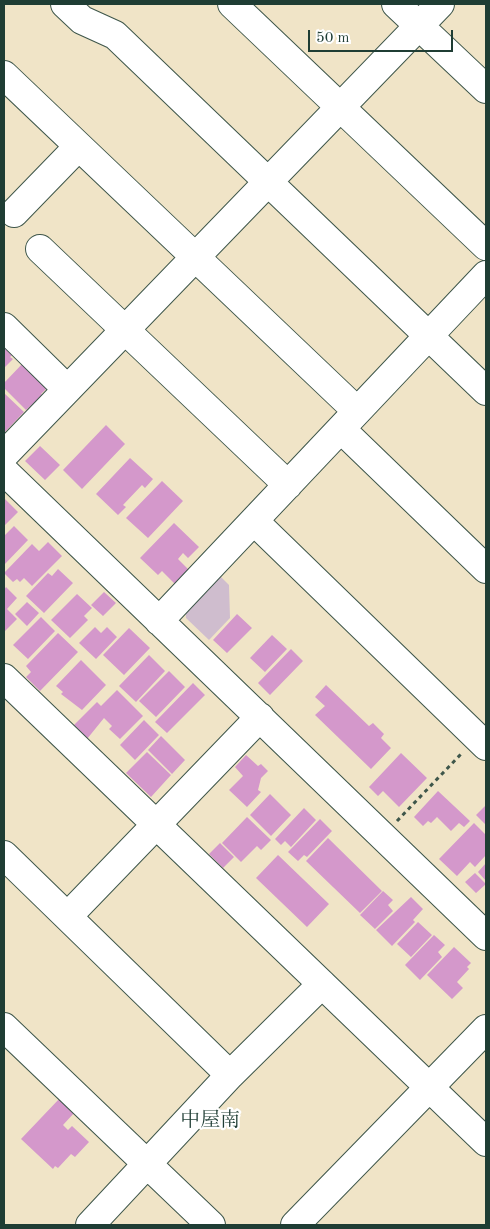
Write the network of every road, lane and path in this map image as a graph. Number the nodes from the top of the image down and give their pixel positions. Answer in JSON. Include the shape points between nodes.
{"nodes":[{"id":1,"x":65,"y":4,"type":"edge"},
{"id":2,"x":232,"y":4,"type":"edge"},
{"id":3,"x":396,"y":4,"type":"edge"},
{"id":4,"x":440,"y":4,"type":"edge"},
{"id":5,"x":419,"y":26,"type":"junction"},
{"id":6,"x":4,"y":75,"type":"edge"},
{"id":7,"x":486,"y":89,"type":"edge"},
{"id":8,"x":341,"y":106,"type":"junction"},
{"id":9,"x":78,"y":147,"type":"junction"},
{"id":10,"x":268,"y":182,"type":"junction"},
{"id":11,"x":14,"y":213,"type":"dead end"},
{"id":12,"x":486,"y":246,"type":"edge"},
{"id":13,"x":40,"y":249,"type":"dead end"},
{"id":14,"x":196,"y":256,"type":"junction"},
{"id":15,"x":486,"y":275,"type":"edge"},
{"id":16,"x":4,"y":327,"type":"edge"},
{"id":17,"x":125,"y":329,"type":"junction"},
{"id":18,"x":429,"y":335,"type":"junction"},
{"id":19,"x":67,"y":390,"type":"junction"},
{"id":20,"x":486,"y":391,"type":"edge"},
{"id":21,"x":349,"y":420,"type":"junction"},
{"id":22,"x":4,"y":455,"type":"edge"},
{"id":23,"x":4,"y":471,"type":"edge"},
{"id":24,"x":288,"y":485,"type":"junction"},
{"id":25,"x":254,"y":521,"type":"junction"},
{"id":26,"x":486,"y":569,"type":"edge"},
{"id":27,"x":159,"y":621,"type":"junction"},
{"id":28,"x":4,"y":678,"type":"edge"},
{"id":29,"x":260,"y":717,"type":"junction"},
{"id":30,"x":482,"y":741,"type":"edge"},
{"id":31,"x":157,"y":824,"type":"junction"},
{"id":32,"x":394,"y":825,"type":"dead end"},
{"id":33,"x":4,"y":855,"type":"edge"},
{"id":34,"x":68,"y":916,"type":"junction"},
{"id":35,"x":486,"y":936,"type":"edge"},
{"id":36,"x":322,"y":984,"type":"junction"},
{"id":37,"x":4,"y":1027,"type":"edge"},
{"id":38,"x":486,"y":1029,"type":"edge"},
{"id":39,"x":230,"y":1075,"type":"junction"},
{"id":40,"x":430,"y":1088,"type":"junction"},
{"id":41,"x":486,"y":1142,"type":"edge"},
{"id":42,"x":147,"y":1166,"type":"junction"},
{"id":43,"x":90,"y":1225,"type":"edge"},
{"id":44,"x":211,"y":1225,"type":"edge"},
{"id":45,"x":295,"y":1225,"type":"edge"}],
"edges":[{"from":1,"to":10,"type":"street","via":[[82,20],[114,35]]},
{"from":2,"to":8,"type":"street"},
{"from":3,"to":5,"type":"street"},
{"from":4,"to":5,"type":"street"},
{"from":5,"to":7,"type":"street"},
{"from":5,"to":8,"type":"street"},
{"from":6,"to":9,"type":"street"},
{"from":8,"to":10,"type":"street"},
{"from":8,"to":12,"type":"street"},
{"from":9,"to":11,"type":"street"},
{"from":9,"to":14,"type":"street"},
{"from":10,"to":14,"type":"street"},
{"from":10,"to":18,"type":"street"},
{"from":13,"to":17,"type":"street"},
{"from":14,"to":17,"type":"street"},
{"from":14,"to":21,"type":"street"},
{"from":15,"to":18,"type":"street"},
{"from":16,"to":19,"type":"street"},
{"from":17,"to":19,"type":"street"},
{"from":17,"to":24,"type":"street"},
{"from":18,"to":20,"type":"street"},
{"from":18,"to":21,"type":"street"},
{"from":19,"to":22,"type":"street"},
{"from":21,"to":24,"type":"street"},
{"from":21,"to":26,"type":"street"},
{"from":23,"to":27,"type":"street"},
{"from":24,"to":25,"type":"street"},
{"from":25,"to":27,"type":"street"},
{"from":25,"to":30,"type":"street"},
{"from":27,"to":29,"type":"street"},
{"from":28,"to":31,"type":"street"},
{"from":29,"to":31,"type":"street"},
{"from":29,"to":35,"type":"street"},
{"from":30,"to":32,"type":"path"},
{"from":31,"to":34,"type":"street"},
{"from":31,"to":36,"type":"street"},
{"from":33,"to":34,"type":"street"},
{"from":34,"to":39,"type":"street"},
{"from":36,"to":39,"type":"street"},
{"from":36,"to":40,"type":"street"},
{"from":37,"to":42,"type":"street"},
{"from":38,"to":40,"type":"street"},
{"from":39,"to":42,"type":"street"},
{"from":40,"to":41,"type":"street"},
{"from":40,"to":45,"type":"street"},
{"from":42,"to":43,"type":"street"},
{"from":42,"to":44,"type":"street"}]}
